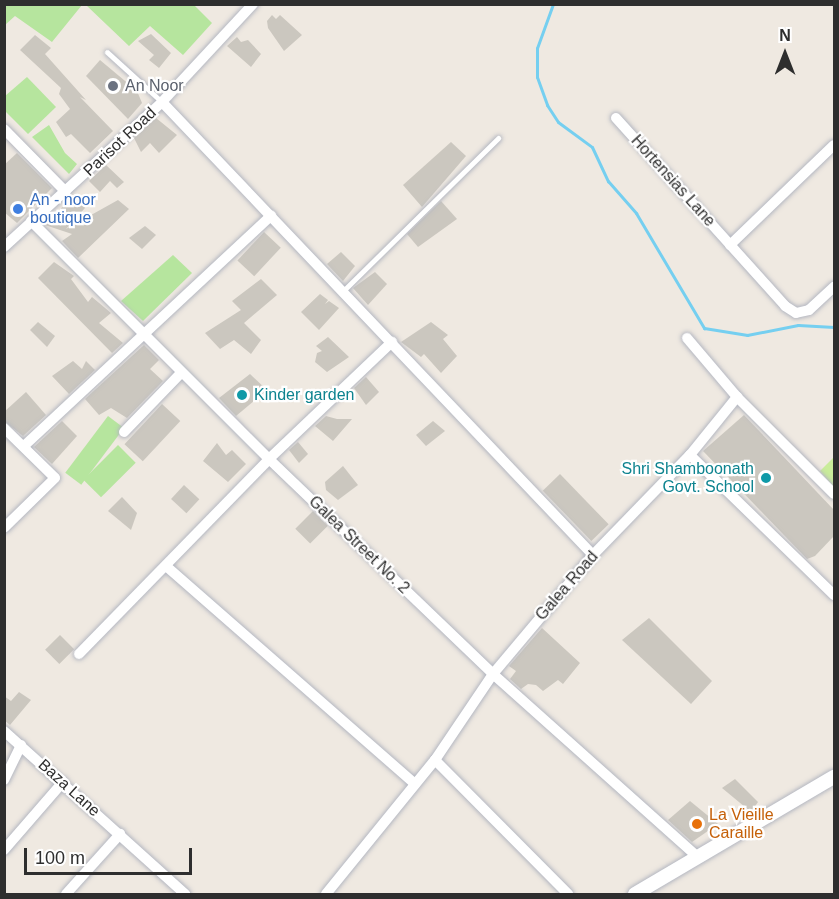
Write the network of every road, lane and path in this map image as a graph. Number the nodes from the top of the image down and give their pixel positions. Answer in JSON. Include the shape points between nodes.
{"nodes":[{"id":1,"x":252,"y":4,"type":"edge"},
{"id":2,"x":107,"y":52,"type":"dead end"},
{"id":3,"x":162,"y":102,"type":"junction"},
{"id":4,"x":616,"y":118,"type":"dead end"},
{"id":5,"x":4,"y":129,"type":"edge"},
{"id":6,"x":498,"y":138,"type":"dead end"},
{"id":7,"x":834,"y":145,"type":"edge"},
{"id":8,"x":66,"y":192,"type":"junction"},
{"id":9,"x":271,"y":216,"type":"junction"},
{"id":10,"x":31,"y":221,"type":"junction"},
{"id":11,"x":730,"y":245,"type":"junction"},
{"id":12,"x":4,"y":247,"type":"edge"},
{"id":13,"x":834,"y":287,"type":"edge"},
{"id":14,"x":343,"y":291,"type":"junction"},
{"id":15,"x":144,"y":336,"type":"junction"},
{"id":16,"x":687,"y":338,"type":"dead end"},
{"id":17,"x":392,"y":342,"type":"junction"},
{"id":18,"x":182,"y":373,"type":"junction"},
{"id":19,"x":737,"y":397,"type":"junction"},
{"id":20,"x":4,"y":429,"type":"edge"},
{"id":21,"x":124,"y":432,"type":"dead end"},
{"id":22,"x":24,"y":446,"type":"junction"},
{"id":23,"x":690,"y":455,"type":"junction"},
{"id":24,"x":269,"y":459,"type":"junction"},
{"id":25,"x":834,"y":494,"type":"edge"},
{"id":26,"x":4,"y":528,"type":"edge"},
{"id":27,"x":593,"y":555,"type":"junction"},
{"id":28,"x":166,"y":566,"type":"junction"},
{"id":29,"x":834,"y":595,"type":"edge"},
{"id":30,"x":79,"y":654,"type":"dead end"},
{"id":31,"x":493,"y":674,"type":"junction"},
{"id":32,"x":4,"y":731,"type":"edge"},
{"id":33,"x":21,"y":745,"type":"junction"},
{"id":34,"x":435,"y":760,"type":"junction"},
{"id":35,"x":4,"y":780,"type":"edge"},
{"id":36,"x":63,"y":781,"type":"junction"},
{"id":37,"x":832,"y":782,"type":"edge"},
{"id":38,"x":415,"y":784,"type":"junction"},
{"id":39,"x":120,"y":834,"type":"junction"},
{"id":40,"x":4,"y":849,"type":"edge"},
{"id":41,"x":698,"y":857,"type":"junction"},
{"id":42,"x":66,"y":894,"type":"edge"},
{"id":43,"x":185,"y":894,"type":"edge"},
{"id":44,"x":326,"y":894,"type":"edge"},
{"id":45,"x":568,"y":894,"type":"edge"},
{"id":46,"x":635,"y":894,"type":"edge"}],
"edges":[{"from":1,"to":3,"type":"street","name":"Parisot Road"},
{"from":2,"to":3,"type":"lane"},
{"from":3,"to":8,"type":"street","name":"Parisot Road"},
{"from":3,"to":9,"type":"street"},
{"from":4,"to":11,"type":"street","name":"Hortensias Lane"},
{"from":5,"to":8,"type":"street"},
{"from":6,"to":14,"type":"lane"},
{"from":7,"to":11,"type":"street"},
{"from":8,"to":10,"type":"street","name":"Parisot Road"},
{"from":9,"to":14,"type":"street"},
{"from":9,"to":15,"type":"street"},
{"from":10,"to":12,"type":"street","name":"Parisot Road"},
{"from":10,"to":15,"type":"street","name":"Galea Street No. 2"},
{"from":11,"to":13,"type":"street","name":"Hortensias Lane","via":[[785,306],[796,313],[814,307]]},
{"from":14,"to":17,"type":"street"},
{"from":15,"to":18,"type":"street","name":"Galea Street No. 2"},
{"from":15,"to":22,"type":"street"},
{"from":16,"to":19,"type":"street"},
{"from":17,"to":24,"type":"street"},
{"from":17,"to":27,"type":"street"},
{"from":18,"to":21,"type":"street"},
{"from":18,"to":24,"type":"street","name":"Galea Street No. 2"},
{"from":19,"to":23,"type":"street","name":"Galea Road"},
{"from":19,"to":25,"type":"street"},
{"from":20,"to":22,"type":"street"},
{"from":22,"to":26,"type":"street","via":[[55,478]]},
{"from":23,"to":27,"type":"street","name":"Galea Road"},
{"from":23,"to":29,"type":"street"},
{"from":24,"to":28,"type":"street"},
{"from":24,"to":31,"type":"street","name":"Galea Street No. 2"},
{"from":27,"to":31,"type":"street","name":"Galea Road"},
{"from":28,"to":30,"type":"street"},
{"from":28,"to":38,"type":"street"},
{"from":31,"to":34,"type":"street","name":"Galea Road"},
{"from":31,"to":41,"type":"street","name":"Galea Street No. 2"},
{"from":32,"to":33,"type":"street","name":"Baza Lane"},
{"from":33,"to":35,"type":"street"},
{"from":33,"to":36,"type":"street","name":"Baza Lane"},
{"from":34,"to":38,"type":"street","name":"Galea Road"},
{"from":34,"to":45,"type":"street"},
{"from":36,"to":39,"type":"street","name":"Baza Lane"},
{"from":36,"to":40,"type":"street"},
{"from":37,"to":41,"type":"street"},
{"from":38,"to":44,"type":"street","name":"Galea Road"},
{"from":39,"to":42,"type":"street"},
{"from":39,"to":43,"type":"street","name":"Baza Lane"},
{"from":41,"to":46,"type":"street"}]}
